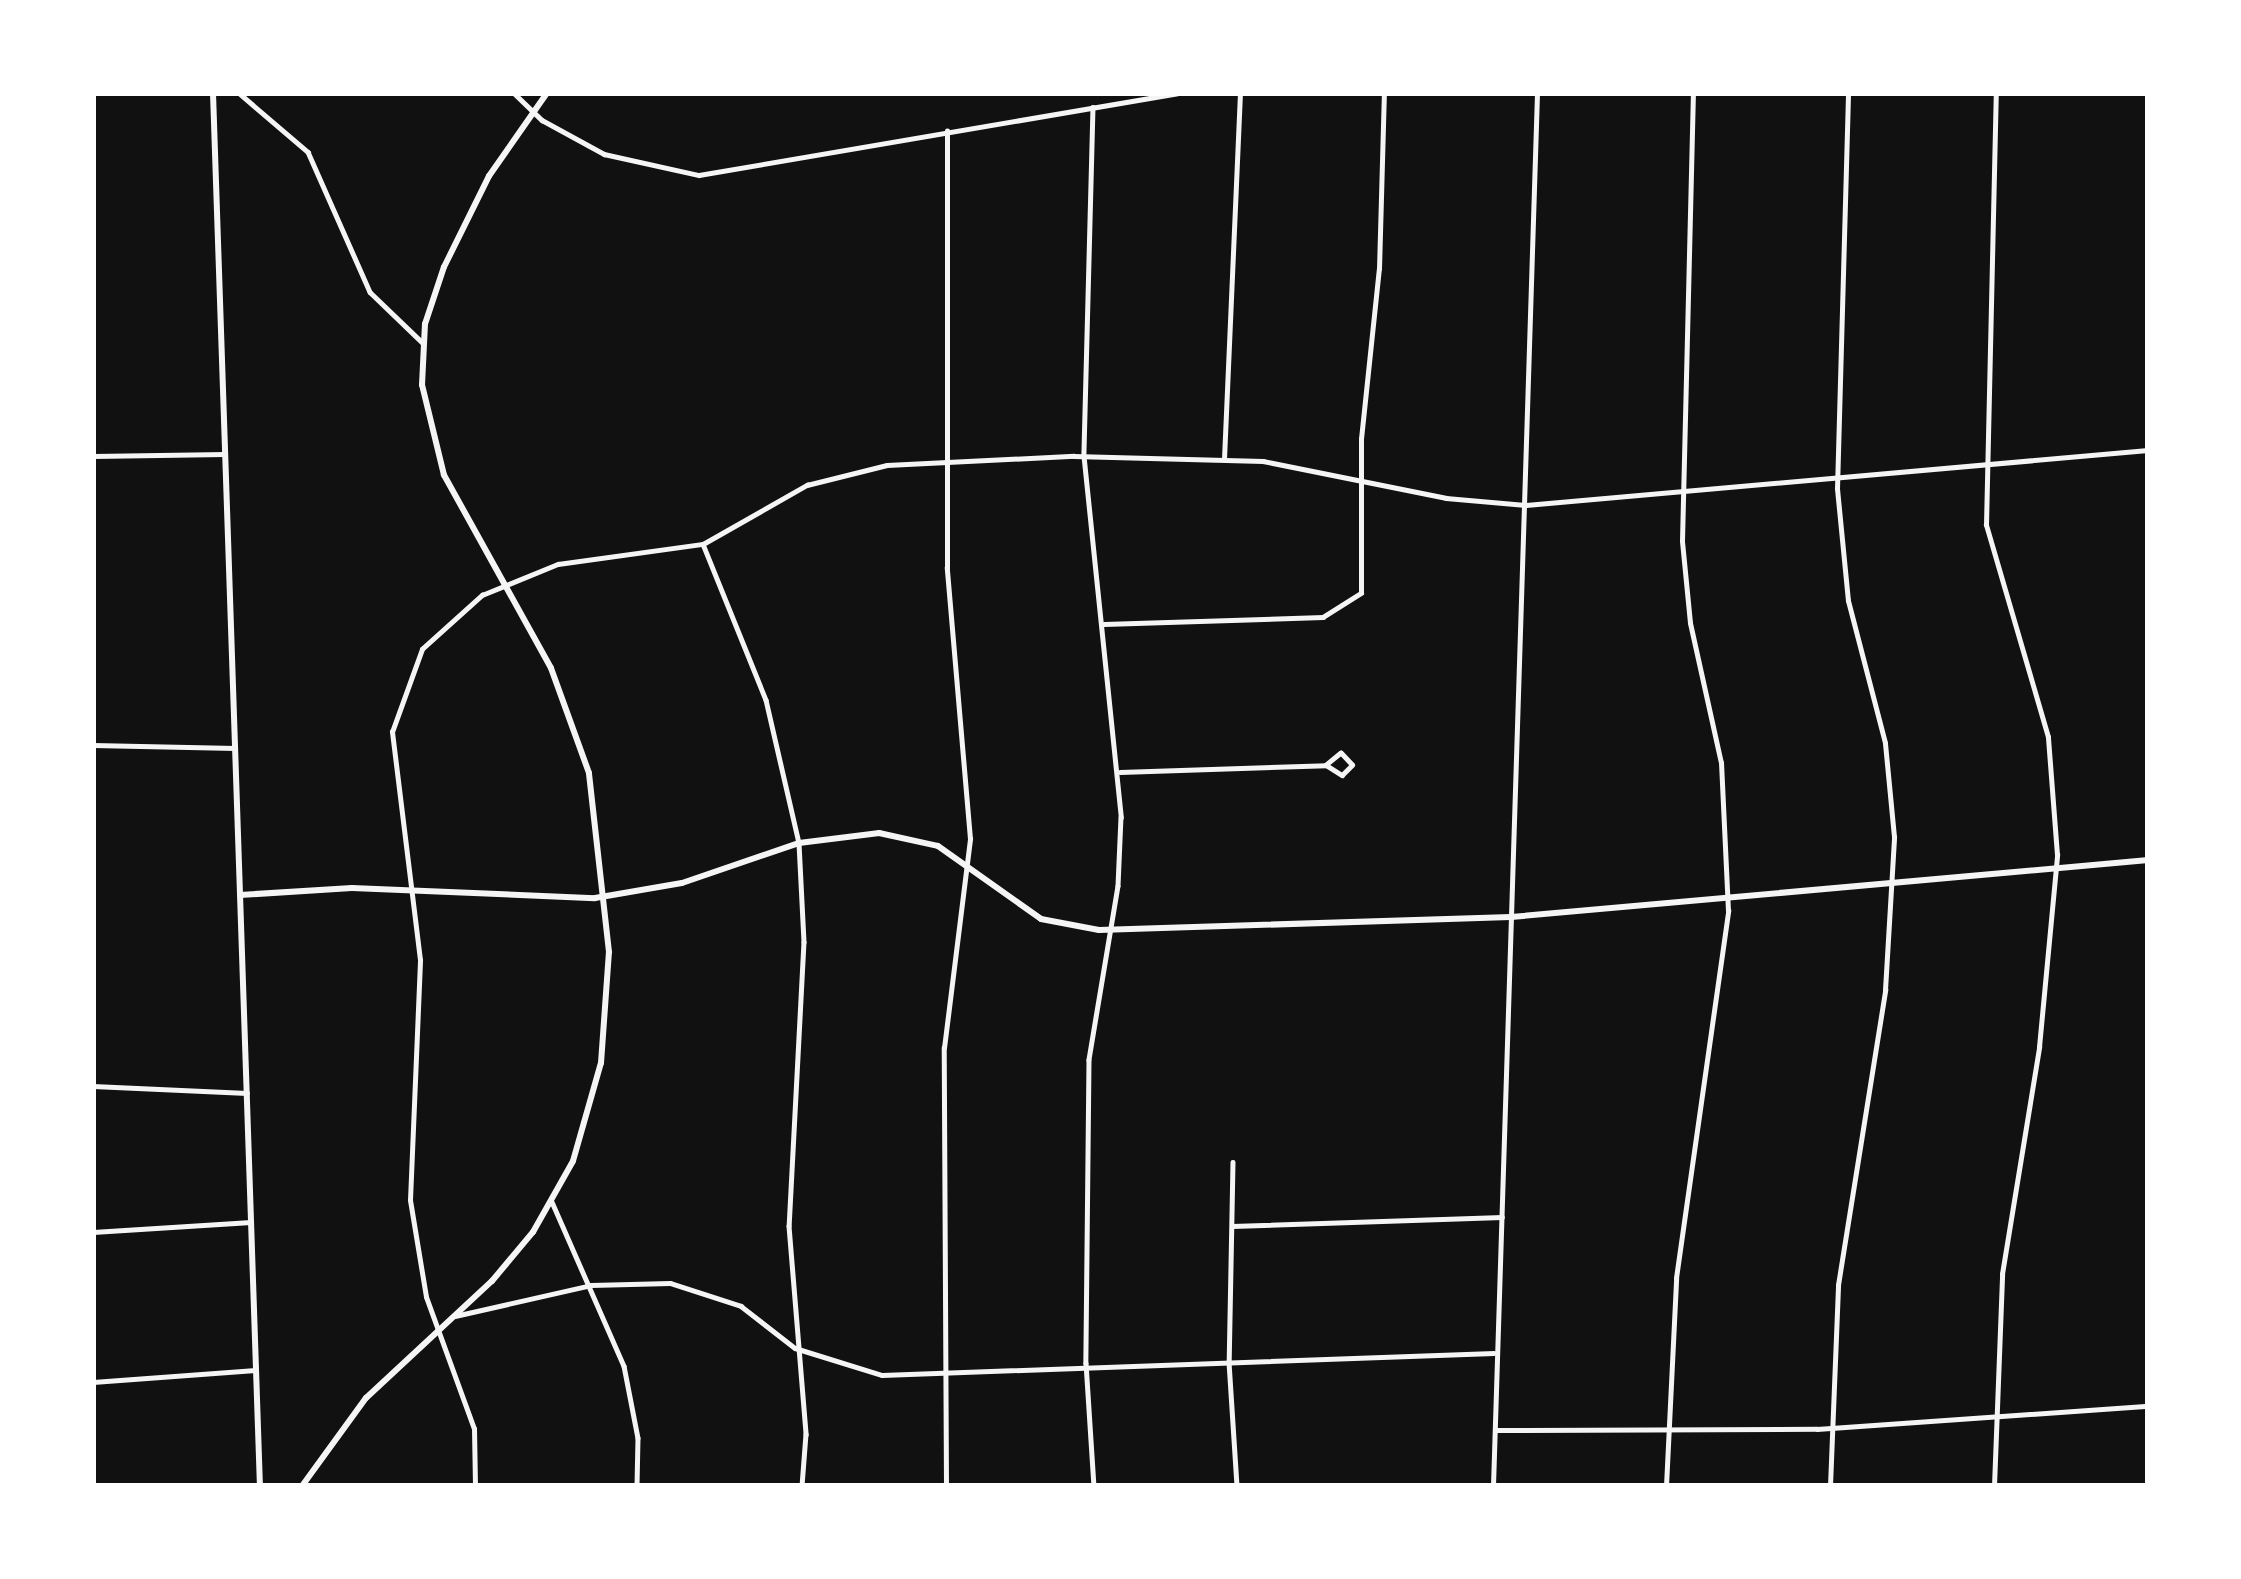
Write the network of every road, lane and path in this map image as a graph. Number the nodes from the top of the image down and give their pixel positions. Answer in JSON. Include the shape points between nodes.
{"nodes":[{"id":1,"x":213,"y":93,"type":"edge"},
{"id":2,"x":239,"y":93,"type":"edge"},
{"id":3,"x":514,"y":93,"type":"edge"},
{"id":4,"x":547,"y":93,"type":"edge"},
{"id":5,"x":1178,"y":93,"type":"edge"},
{"id":6,"x":1240,"y":93,"type":"edge"},
{"id":7,"x":1384,"y":93,"type":"edge"},
{"id":8,"x":1537,"y":93,"type":"edge"},
{"id":9,"x":1693,"y":93,"type":"edge"},
{"id":10,"x":1848,"y":93,"type":"edge"},
{"id":11,"x":1996,"y":93,"type":"edge"},
{"id":12,"x":1093,"y":107,"type":"junction"},
{"id":13,"x":533,"y":112,"type":"junction"},
{"id":14,"x":947,"y":131,"type":"junction"},
{"id":15,"x":423,"y":343,"type":"junction"},
{"id":16,"x":2148,"y":450,"type":"edge"},
{"id":17,"x":225,"y":454,"type":"junction"},
{"id":18,"x":93,"y":456,"type":"edge"},
{"id":19,"x":1084,"y":456,"type":"junction"},
{"id":20,"x":1224,"y":459,"type":"junction"},
{"id":21,"x":945,"y":462,"type":"junction"},
{"id":22,"x":1985,"y":465,"type":"junction"},
{"id":23,"x":1360,"y":477,"type":"junction"},
{"id":24,"x":1837,"y":477,"type":"junction"},
{"id":25,"x":1682,"y":492,"type":"junction"},
{"id":26,"x":1526,"y":505,"type":"junction"},
{"id":27,"x":703,"y":544,"type":"junction"},
{"id":28,"x":504,"y":582,"type":"junction"},
{"id":29,"x":1104,"y":624,"type":"junction"},
{"id":30,"x":93,"y":745,"type":"edge"},
{"id":31,"x":235,"y":748,"type":"junction"},
{"id":32,"x":1326,"y":765,"type":"dead end"},
{"id":33,"x":1120,"y":772,"type":"junction"},
{"id":34,"x":799,"y":843,"type":"junction"},
{"id":35,"x":2148,"y":860,"type":"edge"},
{"id":36,"x":968,"y":866,"type":"junction"},
{"id":37,"x":2057,"y":868,"type":"junction"},
{"id":38,"x":1892,"y":883,"type":"junction"},
{"id":39,"x":413,"y":891,"type":"junction"},
{"id":40,"x":240,"y":895,"type":"junction"},
{"id":41,"x":607,"y":897,"type":"junction"},
{"id":42,"x":1728,"y":897,"type":"junction"},
{"id":43,"x":1511,"y":917,"type":"junction"},
{"id":44,"x":1109,"y":930,"type":"junction"},
{"id":45,"x":93,"y":1086,"type":"edge"},
{"id":46,"x":247,"y":1093,"type":"junction"},
{"id":47,"x":1233,"y":1162,"type":"dead end"},
{"id":48,"x":552,"y":1202,"type":"junction"},
{"id":49,"x":1502,"y":1217,"type":"junction"},
{"id":50,"x":251,"y":1222,"type":"junction"},
{"id":51,"x":1232,"y":1226,"type":"junction"},
{"id":52,"x":93,"y":1232,"type":"edge"},
{"id":53,"x":591,"y":1285,"type":"junction"},
{"id":54,"x":455,"y":1316,"type":"junction"},
{"id":55,"x":436,"y":1332,"type":"junction"},
{"id":56,"x":795,"y":1348,"type":"junction"},
{"id":57,"x":1496,"y":1353,"type":"junction"},
{"id":58,"x":1229,"y":1362,"type":"junction"},
{"id":59,"x":1087,"y":1363,"type":"junction"},
{"id":60,"x":256,"y":1370,"type":"junction"},
{"id":61,"x":942,"y":1371,"type":"junction"},
{"id":62,"x":93,"y":1382,"type":"edge"},
{"id":63,"x":2148,"y":1406,"type":"edge"},
{"id":64,"x":1993,"y":1419,"type":"junction"},
{"id":65,"x":1829,"y":1428,"type":"junction"},
{"id":66,"x":1495,"y":1430,"type":"junction"},
{"id":67,"x":1667,"y":1432,"type":"junction"},
{"id":68,"x":260,"y":1486,"type":"edge"},
{"id":69,"x":302,"y":1486,"type":"edge"},
{"id":70,"x":476,"y":1486,"type":"edge"},
{"id":71,"x":637,"y":1486,"type":"edge"},
{"id":72,"x":802,"y":1486,"type":"edge"},
{"id":73,"x":946,"y":1486,"type":"edge"},
{"id":74,"x":1094,"y":1486,"type":"edge"},
{"id":75,"x":1237,"y":1486,"type":"edge"},
{"id":76,"x":1493,"y":1486,"type":"edge"},
{"id":77,"x":1666,"y":1486,"type":"edge"},
{"id":78,"x":1830,"y":1486,"type":"edge"},
{"id":79,"x":1994,"y":1486,"type":"edge"}],
"edges":[{"from":1,"to":17,"type":"street"},
{"from":2,"to":15,"type":"street","via":[[308,152],[326,178],[365,285]]},
{"from":3,"to":13,"type":"street"},
{"from":4,"to":13,"type":"street"},
{"from":5,"to":12,"type":"street"},
{"from":6,"to":20,"type":"street"},
{"from":7,"to":23,"type":"street"},
{"from":8,"to":26,"type":"street"},
{"from":9,"to":25,"type":"street"},
{"from":10,"to":24,"type":"street"},
{"from":11,"to":22,"type":"street"},
{"from":12,"to":14,"type":"street"},
{"from":12,"to":19,"type":"street"},
{"from":13,"to":14,"type":"street","via":[[604,154],[683,174],[744,172]]},
{"from":13,"to":15,"type":"street","via":[[458,233]]},
{"from":14,"to":21,"type":"street"},
{"from":15,"to":28,"type":"street","via":[[423,400],[436,454]]},
{"from":16,"to":22,"type":"street"},
{"from":17,"to":18,"type":"street"},
{"from":17,"to":31,"type":"street"},
{"from":19,"to":20,"type":"street"},
{"from":19,"to":21,"type":"street"},
{"from":19,"to":29,"type":"street"},
{"from":20,"to":23,"type":"street"},
{"from":21,"to":27,"type":"street","via":[[877,466],[807,484]]},
{"from":21,"to":36,"type":"street"},
{"from":22,"to":24,"type":"street"},
{"from":22,"to":37,"type":"street","via":[[1990,561],[2048,737]]},
{"from":23,"to":26,"type":"street","via":[[1446,498]]},
{"from":23,"to":29,"type":"street","via":[[1366,581],[1341,612]]},
{"from":24,"to":25,"type":"street"},
{"from":24,"to":38,"type":"street","via":[[1848,601],[1890,778]]},
{"from":25,"to":26,"type":"street"},
{"from":25,"to":42,"type":"street","via":[[1684,578],[1721,763]]},
{"from":26,"to":43,"type":"street"},
{"from":27,"to":28,"type":"street","via":[[558,564]]},
{"from":27,"to":34,"type":"street","via":[[766,700]]},
{"from":28,"to":39,"type":"street","via":[[440,628],[399,696],[392,748]]},
{"from":28,"to":41,"type":"street","via":[[580,740]]},
{"from":29,"to":33,"type":"street"},
{"from":30,"to":31,"type":"street"},
{"from":31,"to":40,"type":"street"},
{"from":32,"to":33,"type":"street"},
{"from":33,"to":44,"type":"street"},
{"from":34,"to":36,"type":"street","via":[[900,834]]},
{"from":34,"to":41,"type":"street","via":[[700,878]]},
{"from":34,"to":56,"type":"street","via":[[804,942],[789,1204]]},
{"from":35,"to":37,"type":"street"},
{"from":36,"to":44,"type":"street","via":[[1041,920]]},
{"from":36,"to":61,"type":"street","via":[[944,1048]]},
{"from":37,"to":38,"type":"street"},
{"from":37,"to":64,"type":"street","via":[[2039,1047],[2002,1274]]},
{"from":38,"to":42,"type":"street"},
{"from":38,"to":65,"type":"street","via":[[1885,990],[1838,1285]]},
{"from":39,"to":40,"type":"street"},
{"from":39,"to":41,"type":"street"},
{"from":39,"to":55,"type":"street","via":[[420,995],[407,1166],[419,1274]]},
{"from":40,"to":46,"type":"street"},
{"from":41,"to":48,"type":"street","via":[[601,1064],[579,1146]]},
{"from":42,"to":43,"type":"street"},
{"from":42,"to":67,"type":"street","via":[[1683,1221]]},
{"from":43,"to":44,"type":"street"},
{"from":43,"to":49,"type":"street"},
{"from":44,"to":59,"type":"street","via":[[1090,1038]]},
{"from":45,"to":46,"type":"street"},
{"from":46,"to":50,"type":"street"},
{"from":47,"to":51,"type":"street"},
{"from":48,"to":53,"type":"street"},
{"from":48,"to":54,"type":"street","via":[[506,1266]]},
{"from":49,"to":51,"type":"street"},
{"from":49,"to":57,"type":"street"},
{"from":50,"to":52,"type":"street"},
{"from":50,"to":60,"type":"street"},
{"from":51,"to":58,"type":"street"},
{"from":53,"to":54,"type":"street"},
{"from":53,"to":56,"type":"street","via":[[696,1287],[741,1306]]},
{"from":53,"to":71,"type":"street","via":[[630,1384]]},
{"from":54,"to":55,"type":"street"},
{"from":55,"to":69,"type":"street","via":[[366,1398]]},
{"from":55,"to":70,"type":"street","via":[[470,1414]]},
{"from":56,"to":61,"type":"street","via":[[873,1375]]},
{"from":56,"to":72,"type":"street","via":[[806,1434]]},
{"from":57,"to":58,"type":"street"},
{"from":57,"to":66,"type":"street"},
{"from":58,"to":59,"type":"street"},
{"from":58,"to":75,"type":"street"},
{"from":59,"to":61,"type":"street"},
{"from":59,"to":74,"type":"street"},
{"from":60,"to":62,"type":"street"},
{"from":60,"to":68,"type":"street"},
{"from":61,"to":73,"type":"street"},
{"from":63,"to":64,"type":"street"},
{"from":64,"to":65,"type":"street"},
{"from":64,"to":79,"type":"street"},
{"from":65,"to":67,"type":"street"},
{"from":65,"to":78,"type":"street"},
{"from":66,"to":67,"type":"street"},
{"from":66,"to":76,"type":"street"},
{"from":67,"to":77,"type":"street"}]}
